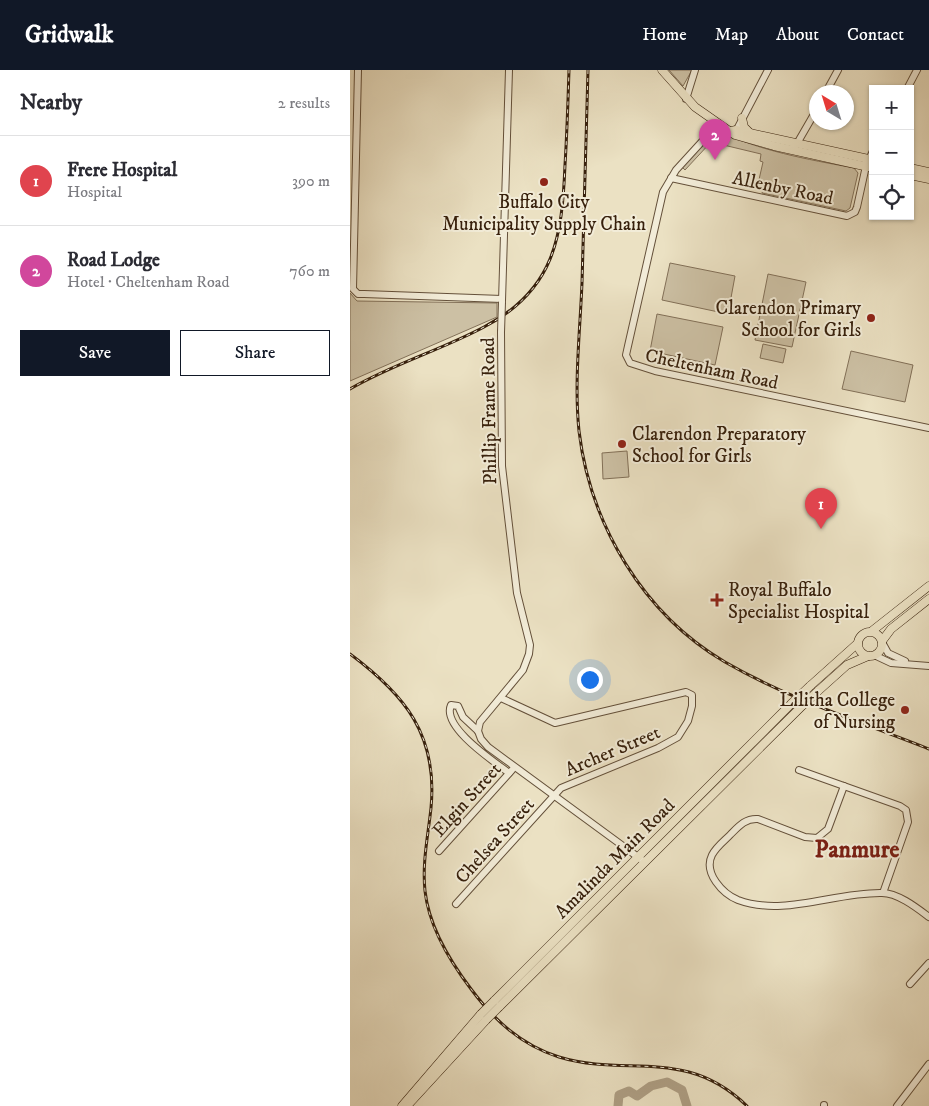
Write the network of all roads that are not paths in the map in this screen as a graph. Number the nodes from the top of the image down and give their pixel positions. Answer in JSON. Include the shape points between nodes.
{"nodes":[{"id":1,"x":358,"y":70,"type":"edge"},
{"id":2,"x":509,"y":70,"type":"edge"},
{"id":3,"x":662,"y":70,"type":"edge"},
{"id":4,"x":695,"y":70,"type":"edge"},
{"id":5,"x":768,"y":70,"type":"edge"},
{"id":6,"x":838,"y":70,"type":"edge"},
{"id":7,"x":917,"y":70,"type":"edge"},
{"id":8,"x":830,"y":85,"type":"edge"},
{"id":9,"x":909,"y":85,"type":"edge"},
{"id":10,"x":686,"y":99,"type":"junction"},
{"id":11,"x":742,"y":118,"type":"junction"},
{"id":12,"x":809,"y":122,"type":"edge"},
{"id":13,"x":718,"y":124,"type":"junction"},
{"id":14,"x":734,"y":132,"type":"junction"},
{"id":15,"x":751,"y":134,"type":"junction"},
{"id":16,"x":795,"y":147,"type":"junction"},
{"id":17,"x":869,"y":163,"type":"edge"},
{"id":18,"x":869,"y":166,"type":"edge"},
{"id":19,"x":914,"y":169,"type":"edge"},
{"id":20,"x":929,"y":172,"type":"edge"},
{"id":21,"x":914,"y":176,"type":"edge"},
{"id":22,"x":671,"y":178,"type":"junction"},
{"id":23,"x":929,"y":179,"type":"edge"},
{"id":24,"x":502,"y":300,"type":"junction"},
{"id":25,"x":929,"y":428,"type":"edge"},
{"id":26,"x":929,"y":586,"type":"edge"},
{"id":27,"x":929,"y":599,"type":"edge"},
{"id":28,"x":872,"y":631,"type":"junction"},
{"id":29,"x":883,"y":642,"type":"junction"},
{"id":30,"x":858,"y":643,"type":"junction"},
{"id":31,"x":871,"y":656,"type":"junction"},
{"id":32,"x":911,"y":663,"type":"junction"},
{"id":33,"x":929,"y":666,"type":"edge"},
{"id":34,"x":501,"y":698,"type":"junction"},
{"id":35,"x":476,"y":730,"type":"junction"},
{"id":36,"x":465,"y":738,"type":"junction"},
{"id":37,"x":515,"y":767,"type":"junction"},
{"id":38,"x":799,"y":770,"type":"dead end"},
{"id":39,"x":509,"y":773,"type":"junction"},
{"id":40,"x":844,"y":786,"type":"junction"},
{"id":41,"x":554,"y":796,"type":"junction"},
{"id":42,"x":439,"y":851,"type":"dead end"},
{"id":43,"x":638,"y":857,"type":"junction"},
{"id":44,"x":645,"y":862,"type":"junction"},
{"id":45,"x":883,"y":893,"type":"junction"},
{"id":46,"x":456,"y":904,"type":"dead end"},
{"id":47,"x":929,"y":917,"type":"edge"},
{"id":48,"x":929,"y":963,"type":"edge"},
{"id":49,"x":910,"y":984,"type":"dead end"},
{"id":50,"x":496,"y":1004,"type":"junction"},
{"id":51,"x":484,"y":1017,"type":"junction"},
{"id":52,"x":929,"y":1064,"type":"edge"},
{"id":53,"x":402,"y":1106,"type":"edge"},
{"id":54,"x":407,"y":1106,"type":"edge"},
{"id":55,"x":898,"y":1106,"type":"edge"}],
"edges":[{"from":1,"to":24,"type":"street","via":[[353,288],[358,294]]},
{"from":2,"to":24,"type":"street","name":"Phillip Frame Road"},
{"from":3,"to":10,"type":"main road"},
{"from":4,"to":10,"type":"street"},
{"from":5,"to":11,"type":"street"},
{"from":6,"to":8,"type":"street"},
{"from":7,"to":9,"type":"street"},
{"from":10,"to":13,"type":"main road"},
{"from":11,"to":14,"type":"street"},
{"from":11,"to":15,"type":"main road","via":[[744,127]]},
{"from":12,"to":16,"type":"street"},
{"from":13,"to":14,"type":"main road"},
{"from":13,"to":22,"type":"street","name":"Cheltenham Road"},
{"from":14,"to":15,"type":"main road"},
{"from":14,"to":16,"type":"main road"},
{"from":15,"to":16,"type":"main road"},
{"from":16,"to":17,"type":"main road"},
{"from":18,"to":22,"type":"street","name":"Allenby Road","via":[[855,212],[848,216]]},
{"from":19,"to":20,"type":"main road"},
{"from":21,"to":23,"type":"main road"},
{"from":22,"to":25,"type":"street","name":"Cheltenham Road","via":[[657,212],[626,355],[630,363],[655,371]]},
{"from":24,"to":34,"type":"street","name":"Phillip Frame Road","bridge":true,"via":[[502,474],[517,593],[530,654],[523,670]]},
{"from":26,"to":28,"type":"main road","name":"Amalinda Main Road"},
{"from":27,"to":29,"type":"main road","name":"Amalinda Main Road","via":[[891,629]]},
{"from":28,"to":29,"type":"main road","via":[[879,634]]},
{"from":28,"to":30,"type":"main road","name":"Amalinda Main Road","via":[[861,636]]},
{"from":29,"to":31,"type":"main road","name":"Amalinda Main Road","via":[[880,651]]},
{"from":29,"to":32,"type":"street","via":[[888,653]]},
{"from":30,"to":31,"type":"main road","via":[[862,653]]},
{"from":30,"to":43,"type":"main road","name":"Amalinda Main Road","bridge":true,"via":[[792,703]]},
{"from":31,"to":32,"type":"street"},
{"from":31,"to":44,"type":"main road","name":"Amalinda Main Road","bridge":true,"via":[[847,665],[818,691]]},
{"from":32,"to":33,"type":"street"},
{"from":34,"to":35,"type":"street","name":"Phillip Frame Road"},
{"from":34,"to":41,"type":"street","name":"Archer Street","via":[[555,723],[686,692],[692,695],[688,721],[678,737],[564,785]]},
{"from":35,"to":36,"type":"street","name":"Phillip Frame Road"},
{"from":35,"to":36,"type":"street","via":[[463,717],[458,706],[451,705],[451,715]]},
{"from":35,"to":37,"type":"street","via":[[485,743]]},
{"from":36,"to":39,"type":"street"},
{"from":37,"to":39,"type":"street","name":"Elgin Street"},
{"from":37,"to":41,"type":"street"},
{"from":38,"to":40,"type":"street"},
{"from":39,"to":42,"type":"street","name":"Elgin Street"},
{"from":40,"to":45,"type":"street","via":[[900,806],[907,814],[908,822]]},
{"from":40,"to":45,"type":"street","via":[[828,829],[821,836],[805,837],[750,819],[715,850],[710,862],[711,872],[725,893],[759,906]]},
{"from":41,"to":43,"type":"street"},
{"from":41,"to":46,"type":"street","name":"Chelsea Street"},
{"from":43,"to":44,"type":"street"},
{"from":43,"to":50,"type":"main road","name":"Amalinda Main Road"},
{"from":44,"to":50,"type":"main road","name":"Amalinda Main Road"},
{"from":45,"to":47,"type":"street","via":[[904,901]]},
{"from":48,"to":49,"type":"street"},
{"from":50,"to":51,"type":"main road","name":"Amalinda Main Road","bridge":true},
{"from":51,"to":53,"type":"main road","name":"Amalinda Main Road"},
{"from":51,"to":54,"type":"main road","name":"Amalinda Main Road"},
{"from":52,"to":55,"type":"street"}]}
